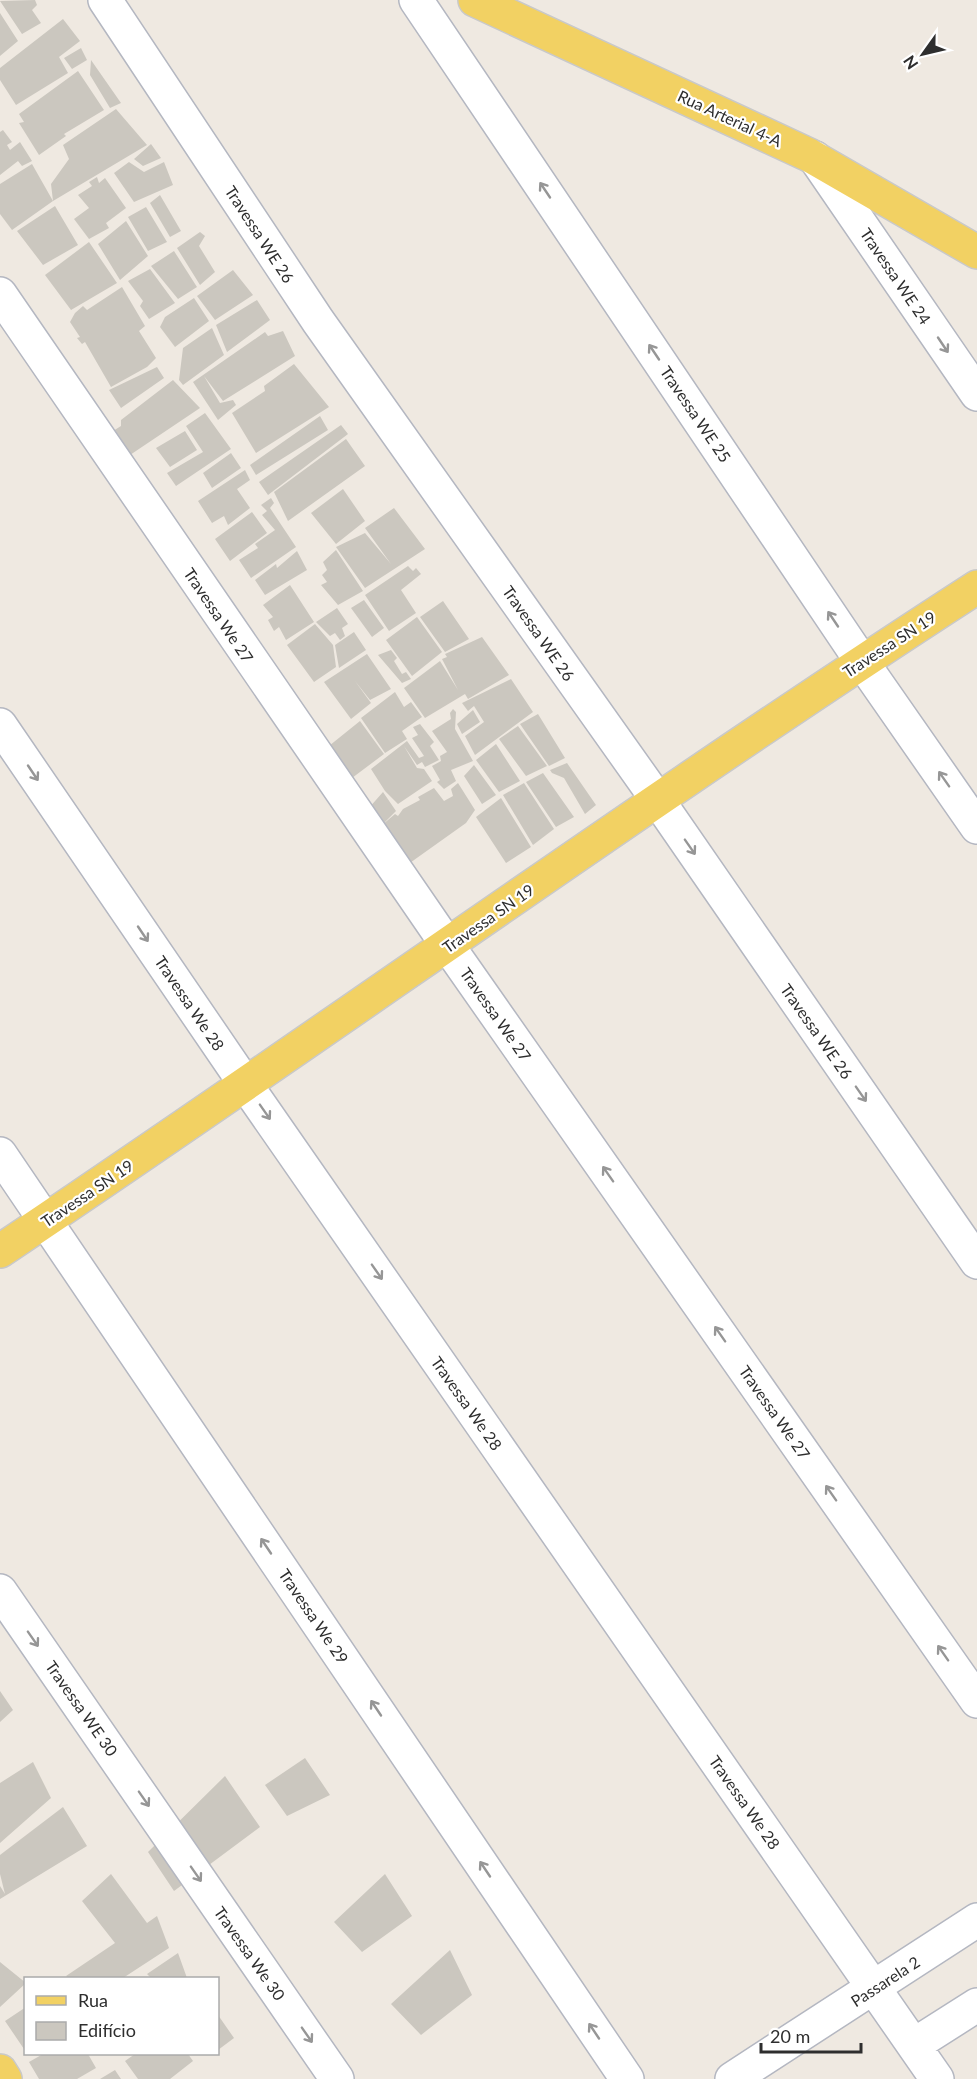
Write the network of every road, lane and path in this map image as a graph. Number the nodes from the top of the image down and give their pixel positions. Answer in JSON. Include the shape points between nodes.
{"nodes":[{"id":1,"x":105,"y":0,"type":"edge"},
{"id":2,"x":416,"y":0,"type":"edge"},
{"id":3,"x":475,"y":0,"type":"edge"},
{"id":4,"x":815,"y":158,"type":"junction"},
{"id":5,"x":977,"y":252,"type":"edge"},
{"id":6,"x":0,"y":294,"type":"edge"},
{"id":7,"x":977,"y":394,"type":"edge"},
{"id":8,"x":977,"y":587,"type":"edge"},
{"id":9,"x":862,"y":662,"type":"junction"},
{"id":10,"x":0,"y":725,"type":"edge"},
{"id":11,"x":657,"y":799,"type":"junction"},
{"id":12,"x":977,"y":827,"type":"edge"},
{"id":13,"x":448,"y":946,"type":"junction"},
{"id":14,"x":246,"y":1084,"type":"junction"},
{"id":15,"x":0,"y":1154,"type":"edge"},
{"id":16,"x":45,"y":1220,"type":"junction"},
{"id":17,"x":0,"y":1251,"type":"edge"},
{"id":18,"x":977,"y":1262,"type":"edge"},
{"id":19,"x":0,"y":1591,"type":"edge"},
{"id":20,"x":977,"y":1701,"type":"edge"},
{"id":21,"x":163,"y":1826,"type":"joint"},
{"id":22,"x":977,"y":1920,"type":"edge"},
{"id":23,"x":874,"y":1988,"type":"junction"},
{"id":24,"x":977,"y":2005,"type":"edge"},
{"id":25,"x":914,"y":2045,"type":"junction"},
{"id":26,"x":0,"y":2072,"type":"edge"},
{"id":27,"x":5,"y":2079,"type":"edge"},
{"id":28,"x":337,"y":2079,"type":"edge"},
{"id":29,"x":627,"y":2079,"type":"edge"},
{"id":30,"x":732,"y":2079,"type":"edge"},
{"id":31,"x":937,"y":2079,"type":"edge"}],
"edges":[{"from":1,"to":11,"type":"street","name":"Travessa WE 26","via":[[318,321]]},
{"from":9,"to":2,"type":"street","name":"Travessa WE 25","one_way":true},
{"from":3,"to":4,"type":"main road","name":"Rua Arterial 4-A"},
{"from":4,"to":5,"type":"main road","name":"Rua Arterial 4-A"},
{"from":4,"to":7,"type":"street","name":"Travessa WE 24","one_way":true},
{"from":6,"to":13,"type":"street","name":"Travessa We 27"},
{"from":8,"to":9,"type":"main road","name":"Travessa SN 19"},
{"from":9,"to":11,"type":"main road","name":"Travessa SN 19"},
{"from":12,"to":9,"type":"street","name":"Travessa WE 25","one_way":true},
{"from":10,"to":14,"type":"street","name":"Travessa We 28","one_way":true},
{"from":11,"to":13,"type":"main road","name":"Travessa SN 19"},
{"from":11,"to":18,"type":"street","name":"Travessa WE 26","one_way":true},
{"from":13,"to":14,"type":"main road","name":"Travessa SN 19"},
{"from":20,"to":13,"type":"street","name":"Travessa We 27","one_way":true},
{"from":14,"to":16,"type":"main road","name":"Travessa SN 19"},
{"from":14,"to":23,"type":"street","name":"Travessa We 28","one_way":true},
{"from":15,"to":16,"type":"street","name":"Travessa We 29"},
{"from":16,"to":17,"type":"main road","name":"Travessa SN 19"},
{"from":29,"to":16,"type":"street","name":"Travessa We 29","one_way":true},
{"from":19,"to":21,"type":"street","name":"Travessa WE 30","one_way":true},
{"from":21,"to":28,"type":"street","name":"Travessa We 30","one_way":true},
{"from":22,"to":23,"type":"street","name":"Passarela 2"},
{"from":23,"to":25,"type":"street","name":"Travessa We 28"},
{"from":23,"to":30,"type":"street","name":"Passarela 2"},
{"from":24,"to":25,"type":"street"},
{"from":25,"to":31,"type":"street","name":"Travessa We 28"},
{"from":26,"to":27,"type":"main road"}]}
